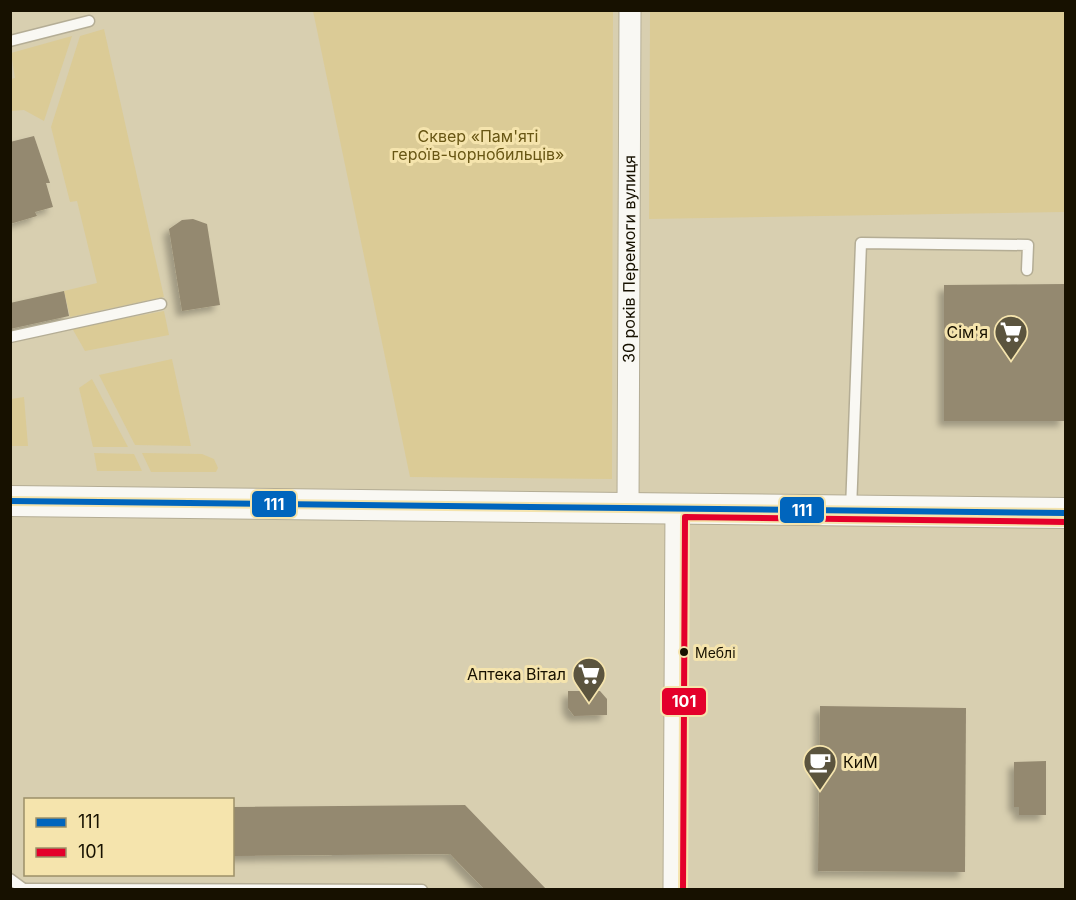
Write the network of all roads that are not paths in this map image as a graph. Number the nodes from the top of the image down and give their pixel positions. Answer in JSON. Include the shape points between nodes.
{"nodes":[{"id":1,"x":630,"y":10,"type":"edge"},
{"id":2,"x":89,"y":21,"type":"dead end"},
{"id":3,"x":10,"y":41,"type":"edge"},
{"id":4,"x":1027,"y":270,"type":"dead end"},
{"id":5,"x":161,"y":304,"type":"dead end"},
{"id":6,"x":10,"y":337,"type":"edge"},
{"id":7,"x":10,"y":501,"type":"edge"},
{"id":8,"x":628,"y":508,"type":"junction"},
{"id":9,"x":676,"y":508,"type":"junction"},
{"id":10,"x":851,"y":510,"type":"junction"},
{"id":11,"x":1065,"y":513,"type":"edge"},
{"id":12,"x":10,"y":879,"type":"edge"},
{"id":13,"x":25,"y":889,"type":"edge"},
{"id":14,"x":422,"y":890,"type":"edge"},
{"id":15,"x":674,"y":890,"type":"edge"}],
"edges":[{"from":1,"to":8,"type":"street","name":"30 років Перемоги вулиця"},
{"from":2,"to":3,"type":"lane"},
{"from":4,"to":10,"type":"lane","via":[[1028,245],[861,243]]},
{"from":5,"to":6,"type":"lane"},
{"from":7,"to":8,"type":"street"},
{"from":8,"to":9,"type":"street"},
{"from":9,"to":10,"type":"street"},
{"from":9,"to":15,"type":"street"},
{"from":10,"to":11,"type":"street"},
{"from":12,"to":13,"type":"lane"},
{"from":13,"to":14,"type":"lane"}]}
